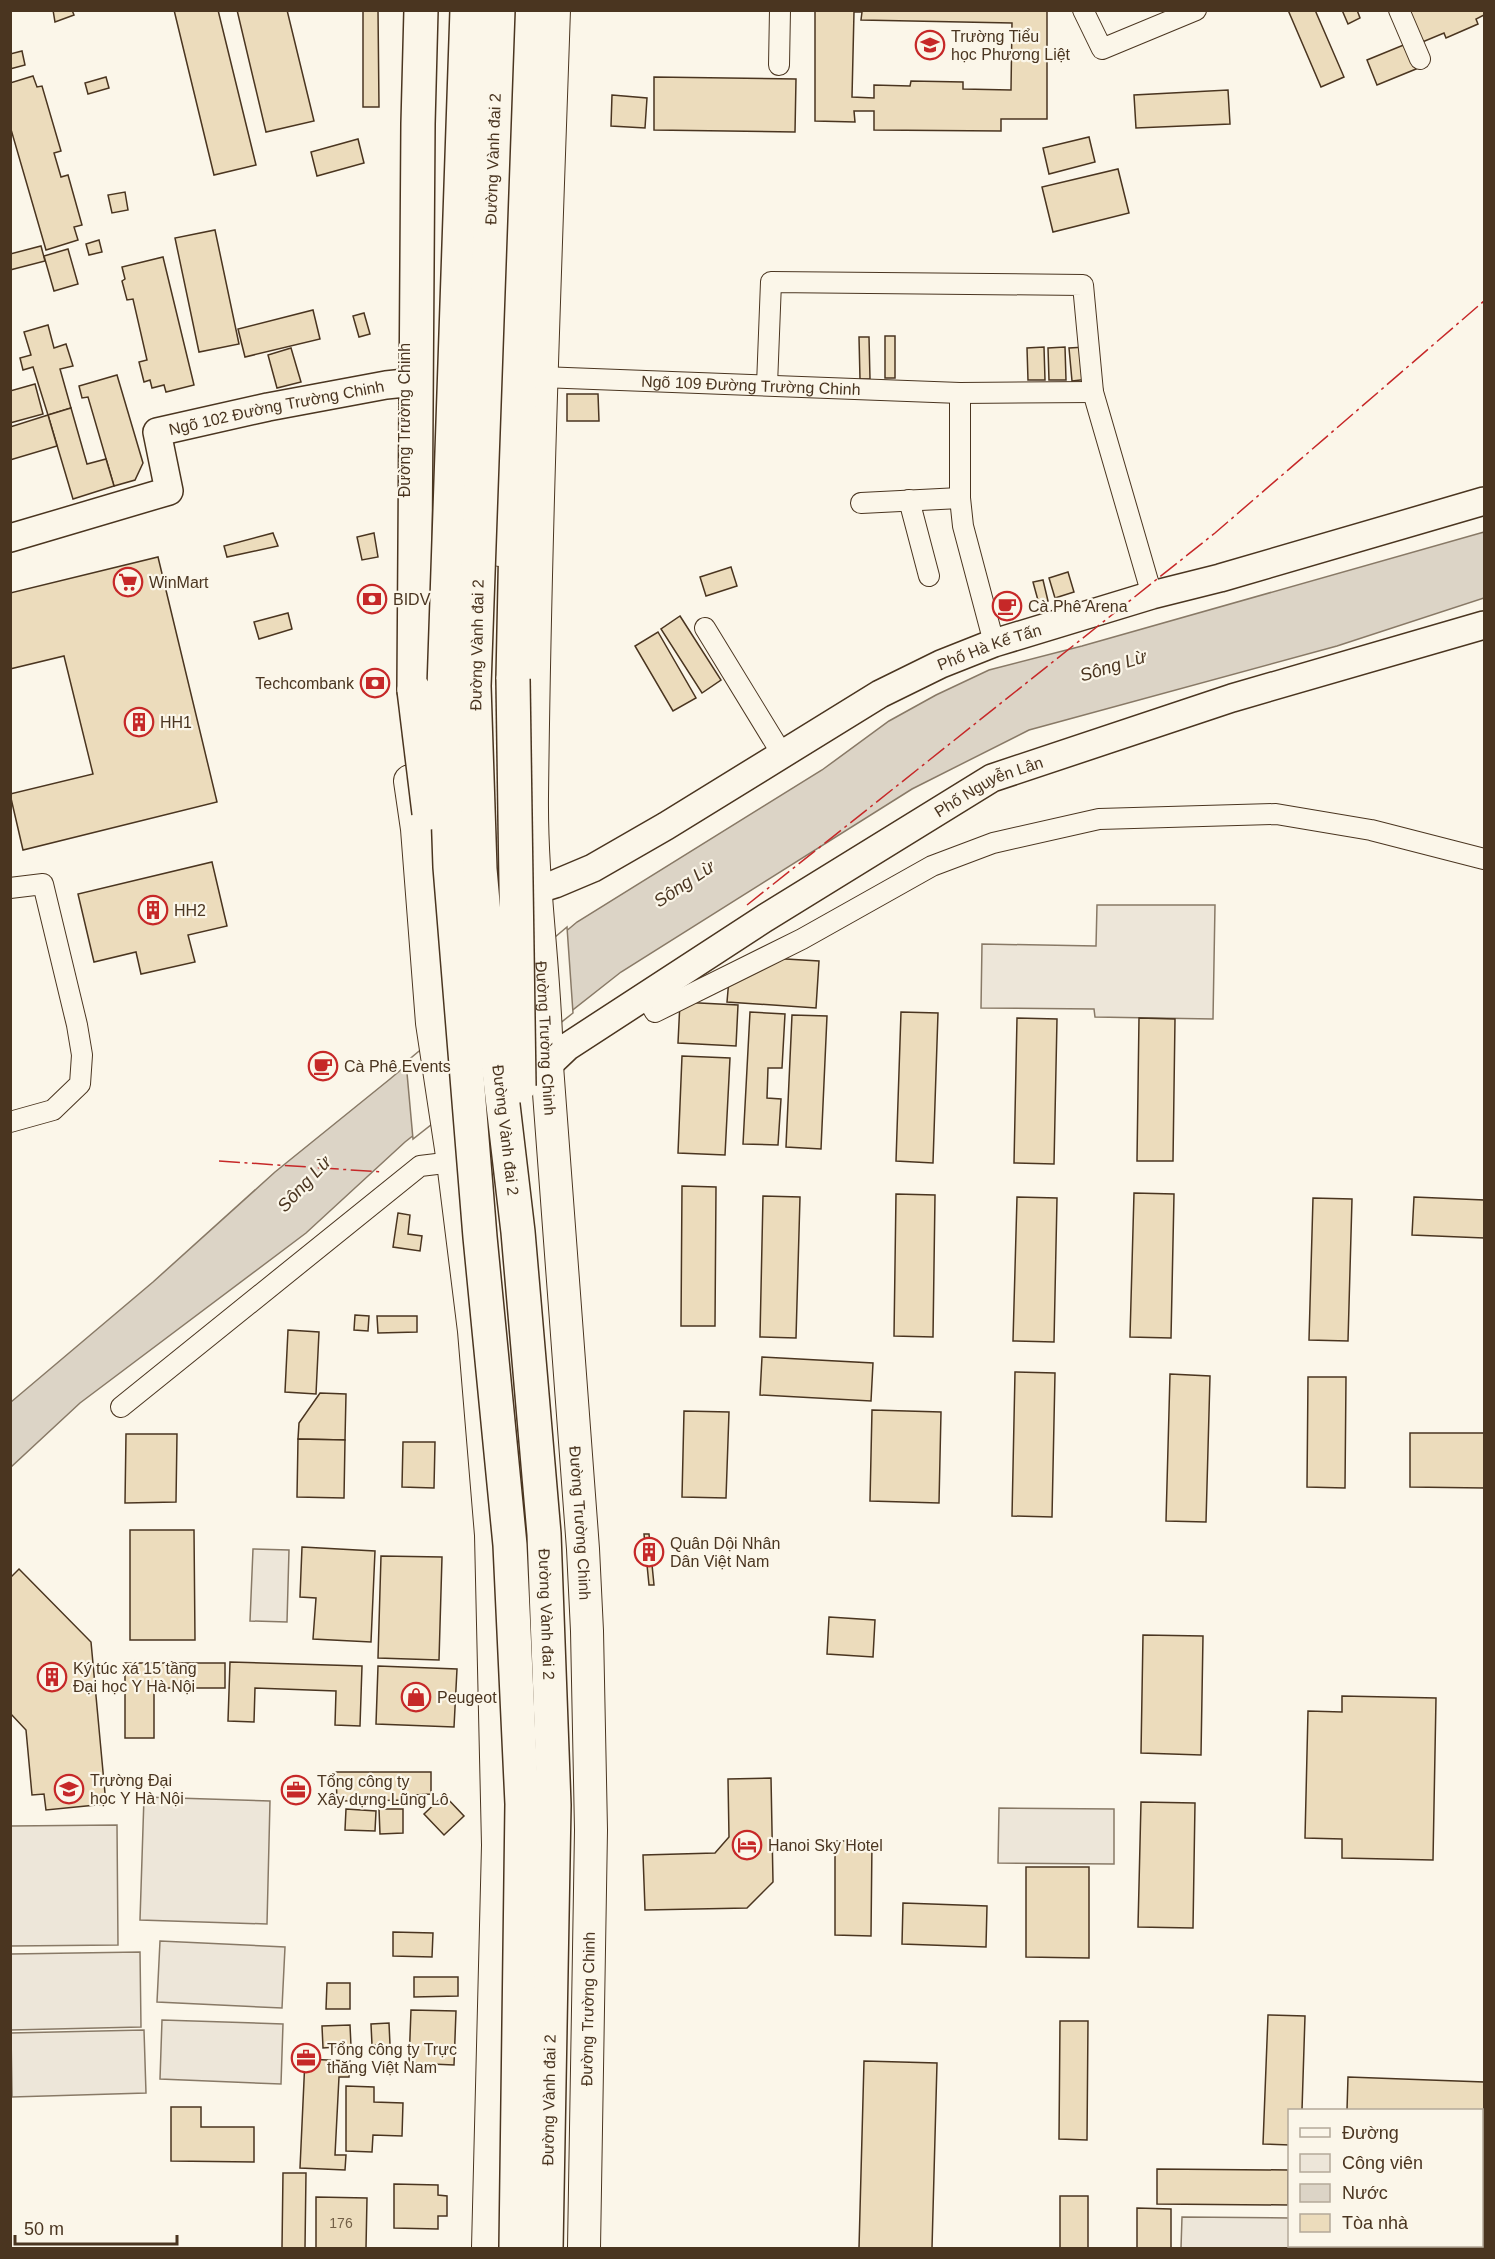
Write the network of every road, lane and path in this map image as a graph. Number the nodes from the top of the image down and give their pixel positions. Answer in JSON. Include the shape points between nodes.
{"nodes":[{"id":1,"x":405,"y":10,"type":"edge"},
{"id":2,"x":421,"y":10,"type":"edge"},
{"id":3,"x":435,"y":10,"type":"edge"},
{"id":4,"x":467,"y":10,"type":"edge"},
{"id":5,"x":498,"y":10,"type":"edge"},
{"id":6,"x":511,"y":10,"type":"edge"},
{"id":7,"x":527,"y":10,"type":"edge"},
{"id":8,"x":554,"y":10,"type":"edge"},
{"id":9,"x":780,"y":10,"type":"edge"},
{"id":10,"x":1083,"y":10,"type":"edge"},
{"id":11,"x":1196,"y":10,"type":"edge"},
{"id":12,"x":1399,"y":10,"type":"edge"},
{"id":13,"x":1420,"y":59,"type":"dead end"},
{"id":14,"x":779,"y":65,"type":"dead end"},
{"id":15,"x":541,"y":377,"type":"junction"},
{"id":16,"x":405,"y":383,"type":"junction"},
{"id":17,"x":767,"y":385,"type":"junction"},
{"id":18,"x":1094,"y":392,"type":"junction"},
{"id":19,"x":960,"y":393,"type":"junction"},
{"id":20,"x":500,"y":480,"type":"junction"},
{"id":21,"x":427,"y":481,"type":"junction"},
{"id":22,"x":960,"y":498,"type":"junction"},
{"id":23,"x":909,"y":500,"type":"junction"},
{"id":24,"x":1485,"y":501,"type":"edge"},
{"id":25,"x":861,"y":502,"type":"dead end"},
{"id":26,"x":10,"y":538,"type":"edge"},
{"id":27,"x":929,"y":576,"type":"dead end"},
{"id":28,"x":1152,"y":595,"type":"junction"},
{"id":29,"x":1485,"y":625,"type":"edge"},
{"id":30,"x":705,"y":628,"type":"dead end"},
{"id":31,"x":994,"y":643,"type":"junction"},
{"id":32,"x":782,"y":754,"type":"junction"},
{"id":33,"x":532,"y":799,"type":"junction"},
{"id":34,"x":417,"y":829,"type":"junction"},
{"id":35,"x":1485,"y":859,"type":"edge"},
{"id":36,"x":10,"y":888,"type":"edge"},
{"id":37,"x":537,"y":904,"type":"junction"},
{"id":38,"x":646,"y":996,"type":"junction"},
{"id":39,"x":547,"y":1066,"type":"junction"},
{"id":40,"x":10,"y":1122,"type":"edge"},
{"id":41,"x":453,"y":1162,"type":"junction"},
{"id":42,"x":518,"y":1232,"type":"junction"},
{"id":43,"x":480,"y":1237,"type":"junction"},
{"id":44,"x":121,"y":1407,"type":"dead end"},
{"id":45,"x":491,"y":1535,"type":"junction"},
{"id":46,"x":583,"y":1549,"type":"junction"},
{"id":47,"x":488,"y":2248,"type":"edge"},
{"id":48,"x":516,"y":2248,"type":"edge"},
{"id":49,"x":546,"y":2248,"type":"edge"},
{"id":50,"x":584,"y":2248,"type":"edge"}],
"edges":[{"from":1,"to":16,"type":"main road","name":"Đường Trường Chinh"},
{"from":2,"to":43,"type":"highway","bridge":true,"via":[[414,690],[438,882],[452,1080]]},
{"from":3,"to":21,"type":"main road","name":"Đường Trường Chinh"},
{"from":4,"to":43,"type":"highway","name":"Đường Vành đai 2","bridge":true,"via":[[444,688],[450,867]]},
{"from":5,"to":42,"type":"highway","name":"Đường Vành đai 2","bridge":true,"via":[[474,686],[481,880]]},
{"from":6,"to":20,"type":"main road","name":"Đường Trường Chinh"},
{"from":7,"to":42,"type":"highway","bridge":true,"via":[[513,680]]},
{"from":8,"to":15,"type":"main road","name":"Đường Trường Chinh"},
{"from":9,"to":14,"type":"street"},
{"from":10,"to":11,"type":"street","via":[[1101,50]]},
{"from":12,"to":13,"type":"street"},
{"from":15,"to":17,"type":"street","name":"Ngõ 109 Đường Trường Chinh"},
{"from":15,"to":33,"type":"main road","name":"Đường Trường Chinh"},
{"from":16,"to":26,"type":"street","name":"Ngõ 102 Đường Trường Chinh","via":[[268,407],[157,432],[169,491]]},
{"from":16,"to":34,"type":"main road","name":"Đường Trường Chinh","via":[[401,713]]},
{"from":17,"to":18,"type":"street","via":[[771,282],[1083,285]]},
{"from":17,"to":19,"type":"street","name":"Ngõ 109 Đường Trường Chinh"},
{"from":18,"to":19,"type":"street","name":"Ngõ 109 Đường Trường Chinh"},
{"from":18,"to":28,"type":"street"},
{"from":19,"to":22,"type":"street"},
{"from":20,"to":21,"type":"main road"},
{"from":20,"to":33,"type":"main road","name":"Đường Trường Chinh","via":[[500,676]]},
{"from":21,"to":34,"type":"main road","name":"Đường Trường Chinh","via":[[429,703]]},
{"from":22,"to":23,"type":"street"},
{"from":22,"to":31,"type":"street","via":[[963,526]]},
{"from":23,"to":25,"type":"street"},
{"from":23,"to":27,"type":"street"},
{"from":24,"to":28,"type":"street","name":"Phố Hà Kế Tấn"},
{"from":28,"to":31,"type":"street","name":"Phố Hà Kế Tấn"},
{"from":29,"to":38,"type":"street","name":"Phố Nguyễn Lân","via":[[1232,698],[992,778]]},
{"from":30,"to":32,"type":"street"},
{"from":31,"to":32,"type":"street","name":"Phố Hà Kế Tấn","via":[[879,694]]},
{"from":32,"to":37,"type":"street","name":"Phố Hà Kế Tấn","via":[[666,826],[555,885]]},
{"from":33,"to":37,"type":"main road","name":"Đường Trường Chinh"},
{"from":34,"to":41,"type":"main road","name":"Đường Trường Chinh","via":[[432,1023]]},
{"from":35,"to":38,"type":"street","via":[[1371,830],[1276,814],[1099,819],[993,843],[932,866],[802,939],[655,1012]]},
{"from":36,"to":40,"type":"street","via":[[43,884],[82,1055],[80,1084],[52,1110]]},
{"from":37,"to":39,"type":"main road","name":"Đường Trường Chinh"},
{"from":38,"to":39,"type":"street","name":"Phố Nguyễn Lân","via":[[567,1047]]},
{"from":39,"to":46,"type":"main road","name":"Đường Trường Chinh"},
{"from":41,"to":44,"type":"street","via":[[420,1166]]},
{"from":41,"to":45,"type":"main road","name":"Đường Trường Chinh","via":[[474,1331]]},
{"from":42,"to":49,"type":"highway","name":"Đường Vành đai 2","bridge":true,"via":[[544,1534],[555,1805]]},
{"from":43,"to":48,"type":"highway","name":"Đường Vành đai 2","bridge":true,"via":[[510,1545],[522,1804]]},
{"from":45,"to":46,"type":"main road"},
{"from":45,"to":47,"type":"main road","name":"Đường Trường Chinh","via":[[498,1845]]},
{"from":46,"to":50,"type":"main road","name":"Đường Trường Chinh","via":[[591,1830]]}]}
